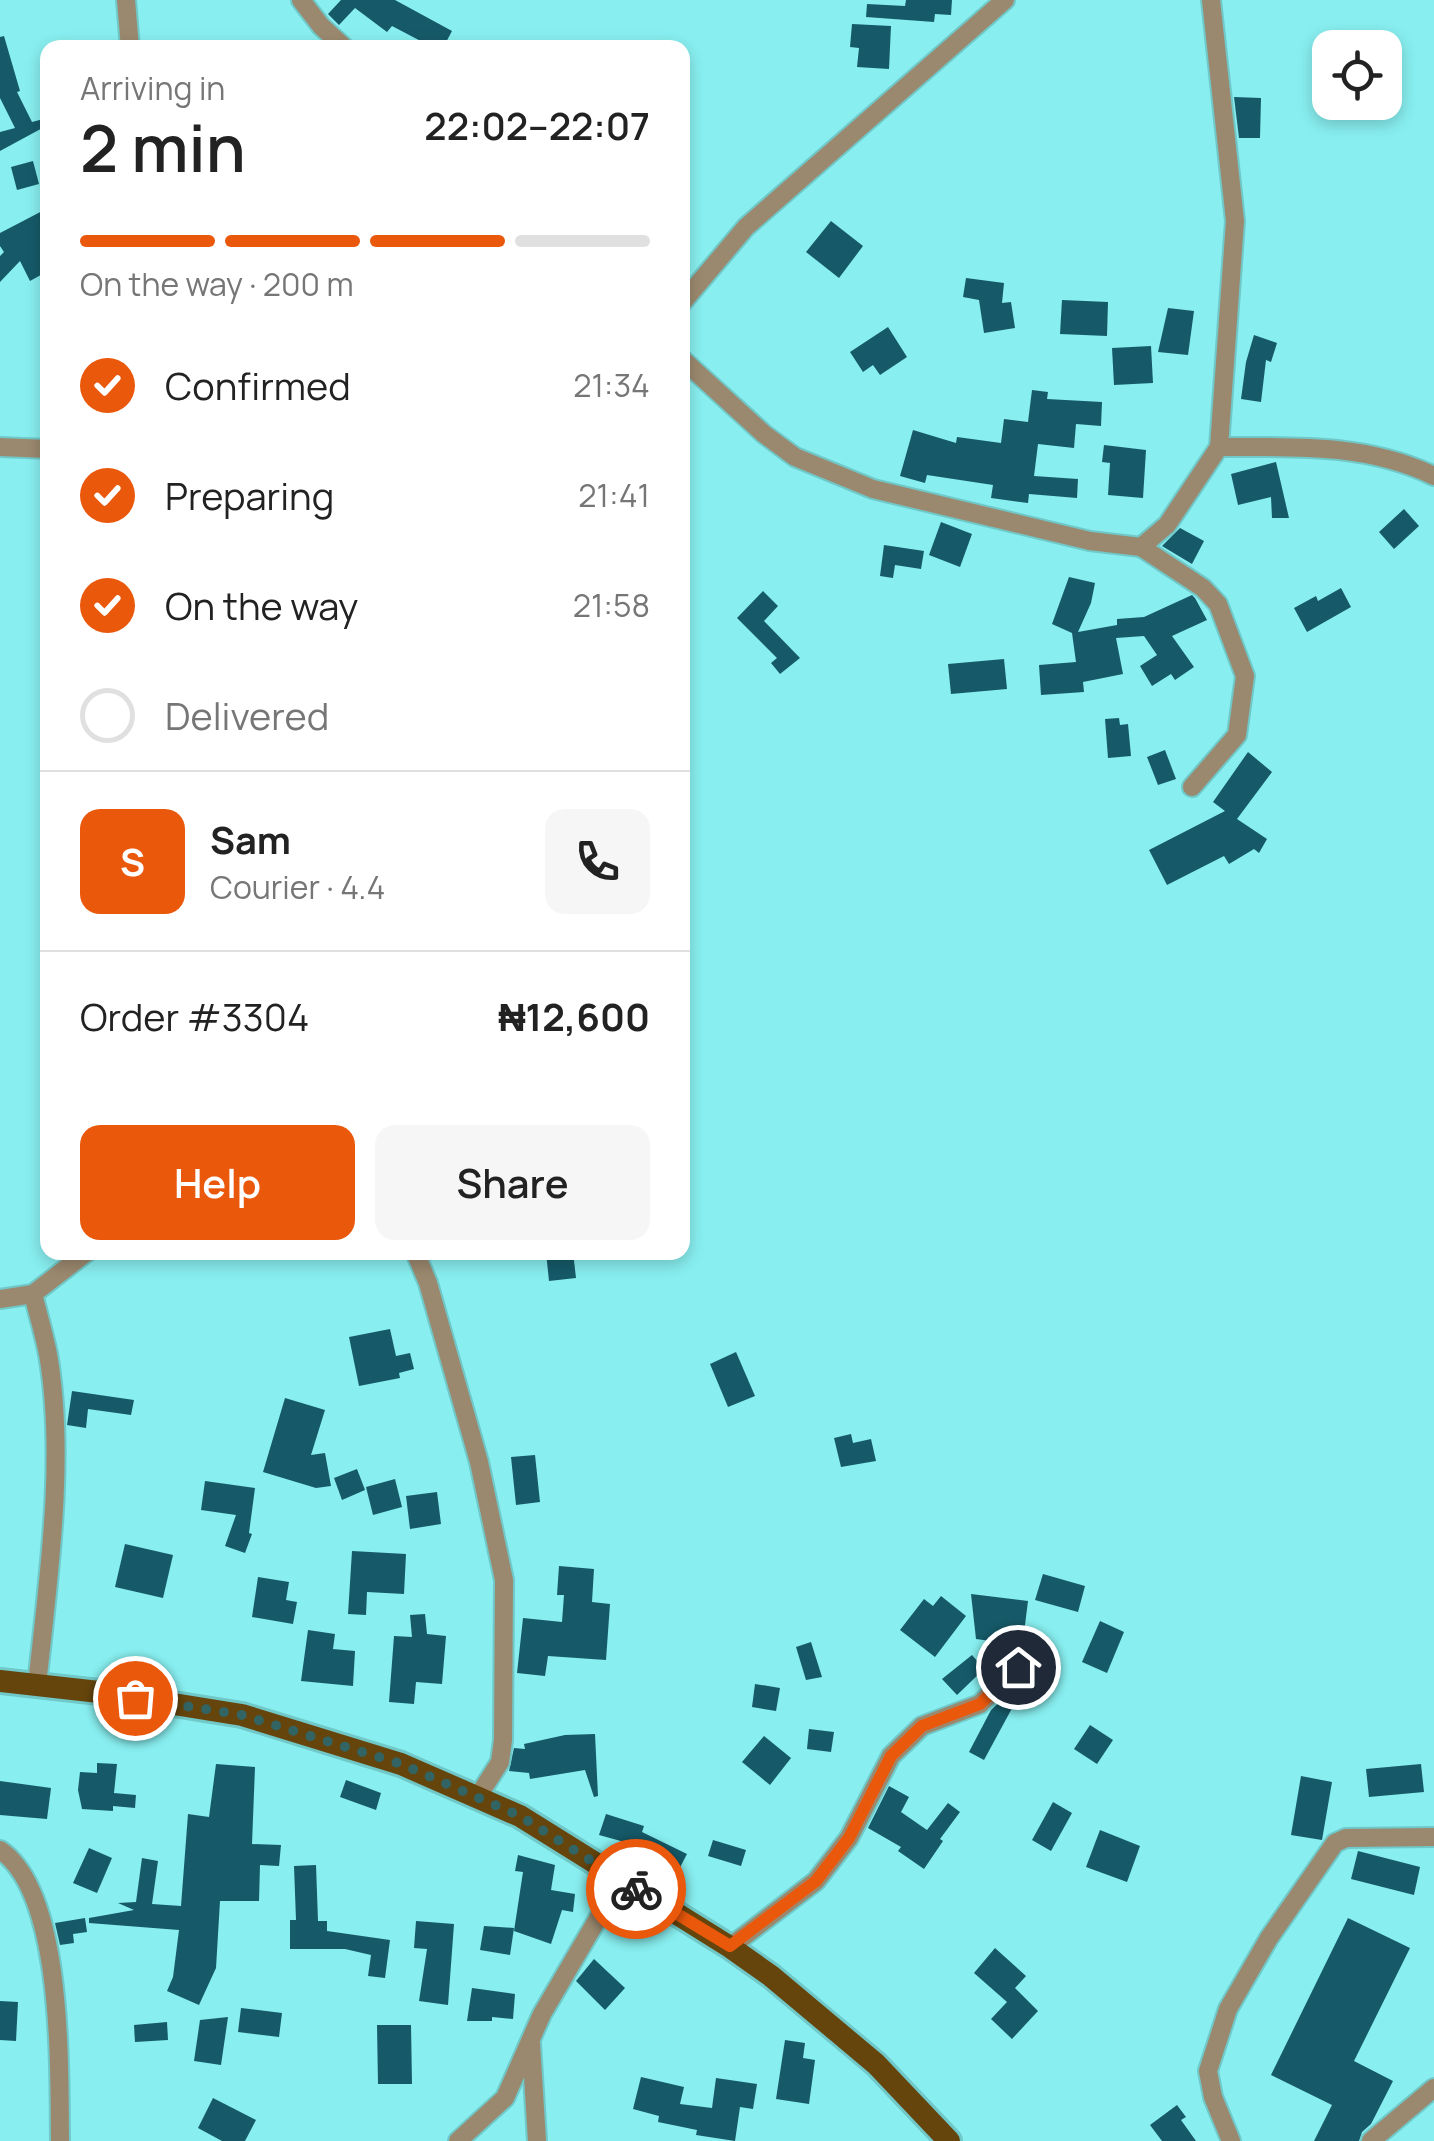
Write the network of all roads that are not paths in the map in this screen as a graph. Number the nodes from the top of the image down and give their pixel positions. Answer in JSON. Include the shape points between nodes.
{"nodes":[{"id":1,"x":126,"y":0,"type":"edge"},
{"id":2,"x":301,"y":0,"type":"edge"},
{"id":3,"x":1005,"y":0,"type":"edge"},
{"id":4,"x":1212,"y":0,"type":"edge"},
{"id":5,"x":129,"y":40,"type":"edge"},
{"id":6,"x":336,"y":40,"type":"edge"},
{"id":7,"x":690,"y":294,"type":"edge"},
{"id":8,"x":690,"y":366,"type":"edge"},
{"id":9,"x":0,"y":447,"type":"edge"},
{"id":10,"x":1219,"y":447,"type":"junction"},
{"id":11,"x":40,"y":450,"type":"edge"},
{"id":12,"x":1434,"y":476,"type":"edge"},
{"id":13,"x":1140,"y":547,"type":"junction"},
{"id":14,"x":1192,"y":787,"type":"dead end"},
{"id":15,"x":77,"y":1260,"type":"edge"},
{"id":16,"x":418,"y":1260,"type":"edge"},
{"id":17,"x":34,"y":1294,"type":"junction"},
{"id":18,"x":0,"y":1299,"type":"edge"},
{"id":19,"x":1018,"y":1667,"type":"dead end"},
{"id":20,"x":0,"y":1681,"type":"edge"},
{"id":21,"x":37,"y":1685,"type":"junction"},
{"id":22,"x":477,"y":1798,"type":"junction"},
{"id":23,"x":1434,"y":1837,"type":"edge"},
{"id":24,"x":0,"y":1850,"type":"edge"},
{"id":25,"x":621,"y":1880,"type":"junction"},
{"id":26,"x":730,"y":1946,"type":"junction"},
{"id":27,"x":531,"y":2044,"type":"junction"},
{"id":28,"x":1434,"y":2088,"type":"edge"},
{"id":29,"x":60,"y":2141,"type":"edge"},
{"id":30,"x":458,"y":2141,"type":"edge"},
{"id":31,"x":538,"y":2141,"type":"edge"},
{"id":32,"x":949,"y":2141,"type":"edge"},
{"id":33,"x":1231,"y":2141,"type":"edge"},
{"id":34,"x":1372,"y":2141,"type":"edge"}],
"edges":[{"from":1,"to":5,"type":"street"},
{"from":2,"to":6,"type":"street"},
{"from":3,"to":7,"type":"street","via":[[746,227]]},
{"from":4,"to":10,"type":"street","via":[[1235,221]]},
{"from":8,"to":13,"type":"street","via":[[794,457],[873,490],[1073,538]]},
{"from":9,"to":11,"type":"street"},
{"from":10,"to":12,"type":"street","via":[[1355,451]]},
{"from":10,"to":13,"type":"street","via":[[1168,525]]},
{"from":13,"to":14,"type":"street","via":[[1218,604],[1244,676],[1236,735]]},
{"from":15,"to":17,"type":"street"},
{"from":16,"to":22,"type":"street","via":[[479,1462],[504,1580],[503,1740],[500,1762]]},
{"from":17,"to":18,"type":"street"},
{"from":17,"to":21,"type":"street","via":[[53,1404],[53,1537]]},
{"from":19,"to":26,"type":"street","via":[[980,1704],[922,1726],[891,1756],[849,1838],[816,1881]]},
{"from":20,"to":21,"type":"main road"},
{"from":21,"to":22,"type":"main road","via":[[242,1715],[401,1764]]},
{"from":22,"to":25,"type":"main road","via":[[520,1816]]},
{"from":23,"to":33,"type":"street","via":[[1335,1842],[1269,1938],[1228,2009],[1208,2070]]},
{"from":24,"to":29,"type":"street","via":[[32,1891],[45,1926]]},
{"from":25,"to":26,"type":"main road"},
{"from":25,"to":27,"type":"street"},
{"from":26,"to":32,"type":"main road","via":[[876,2064]]},
{"from":27,"to":30,"type":"street","via":[[505,2098]]},
{"from":27,"to":31,"type":"street"},
{"from":28,"to":34,"type":"street"}]}
